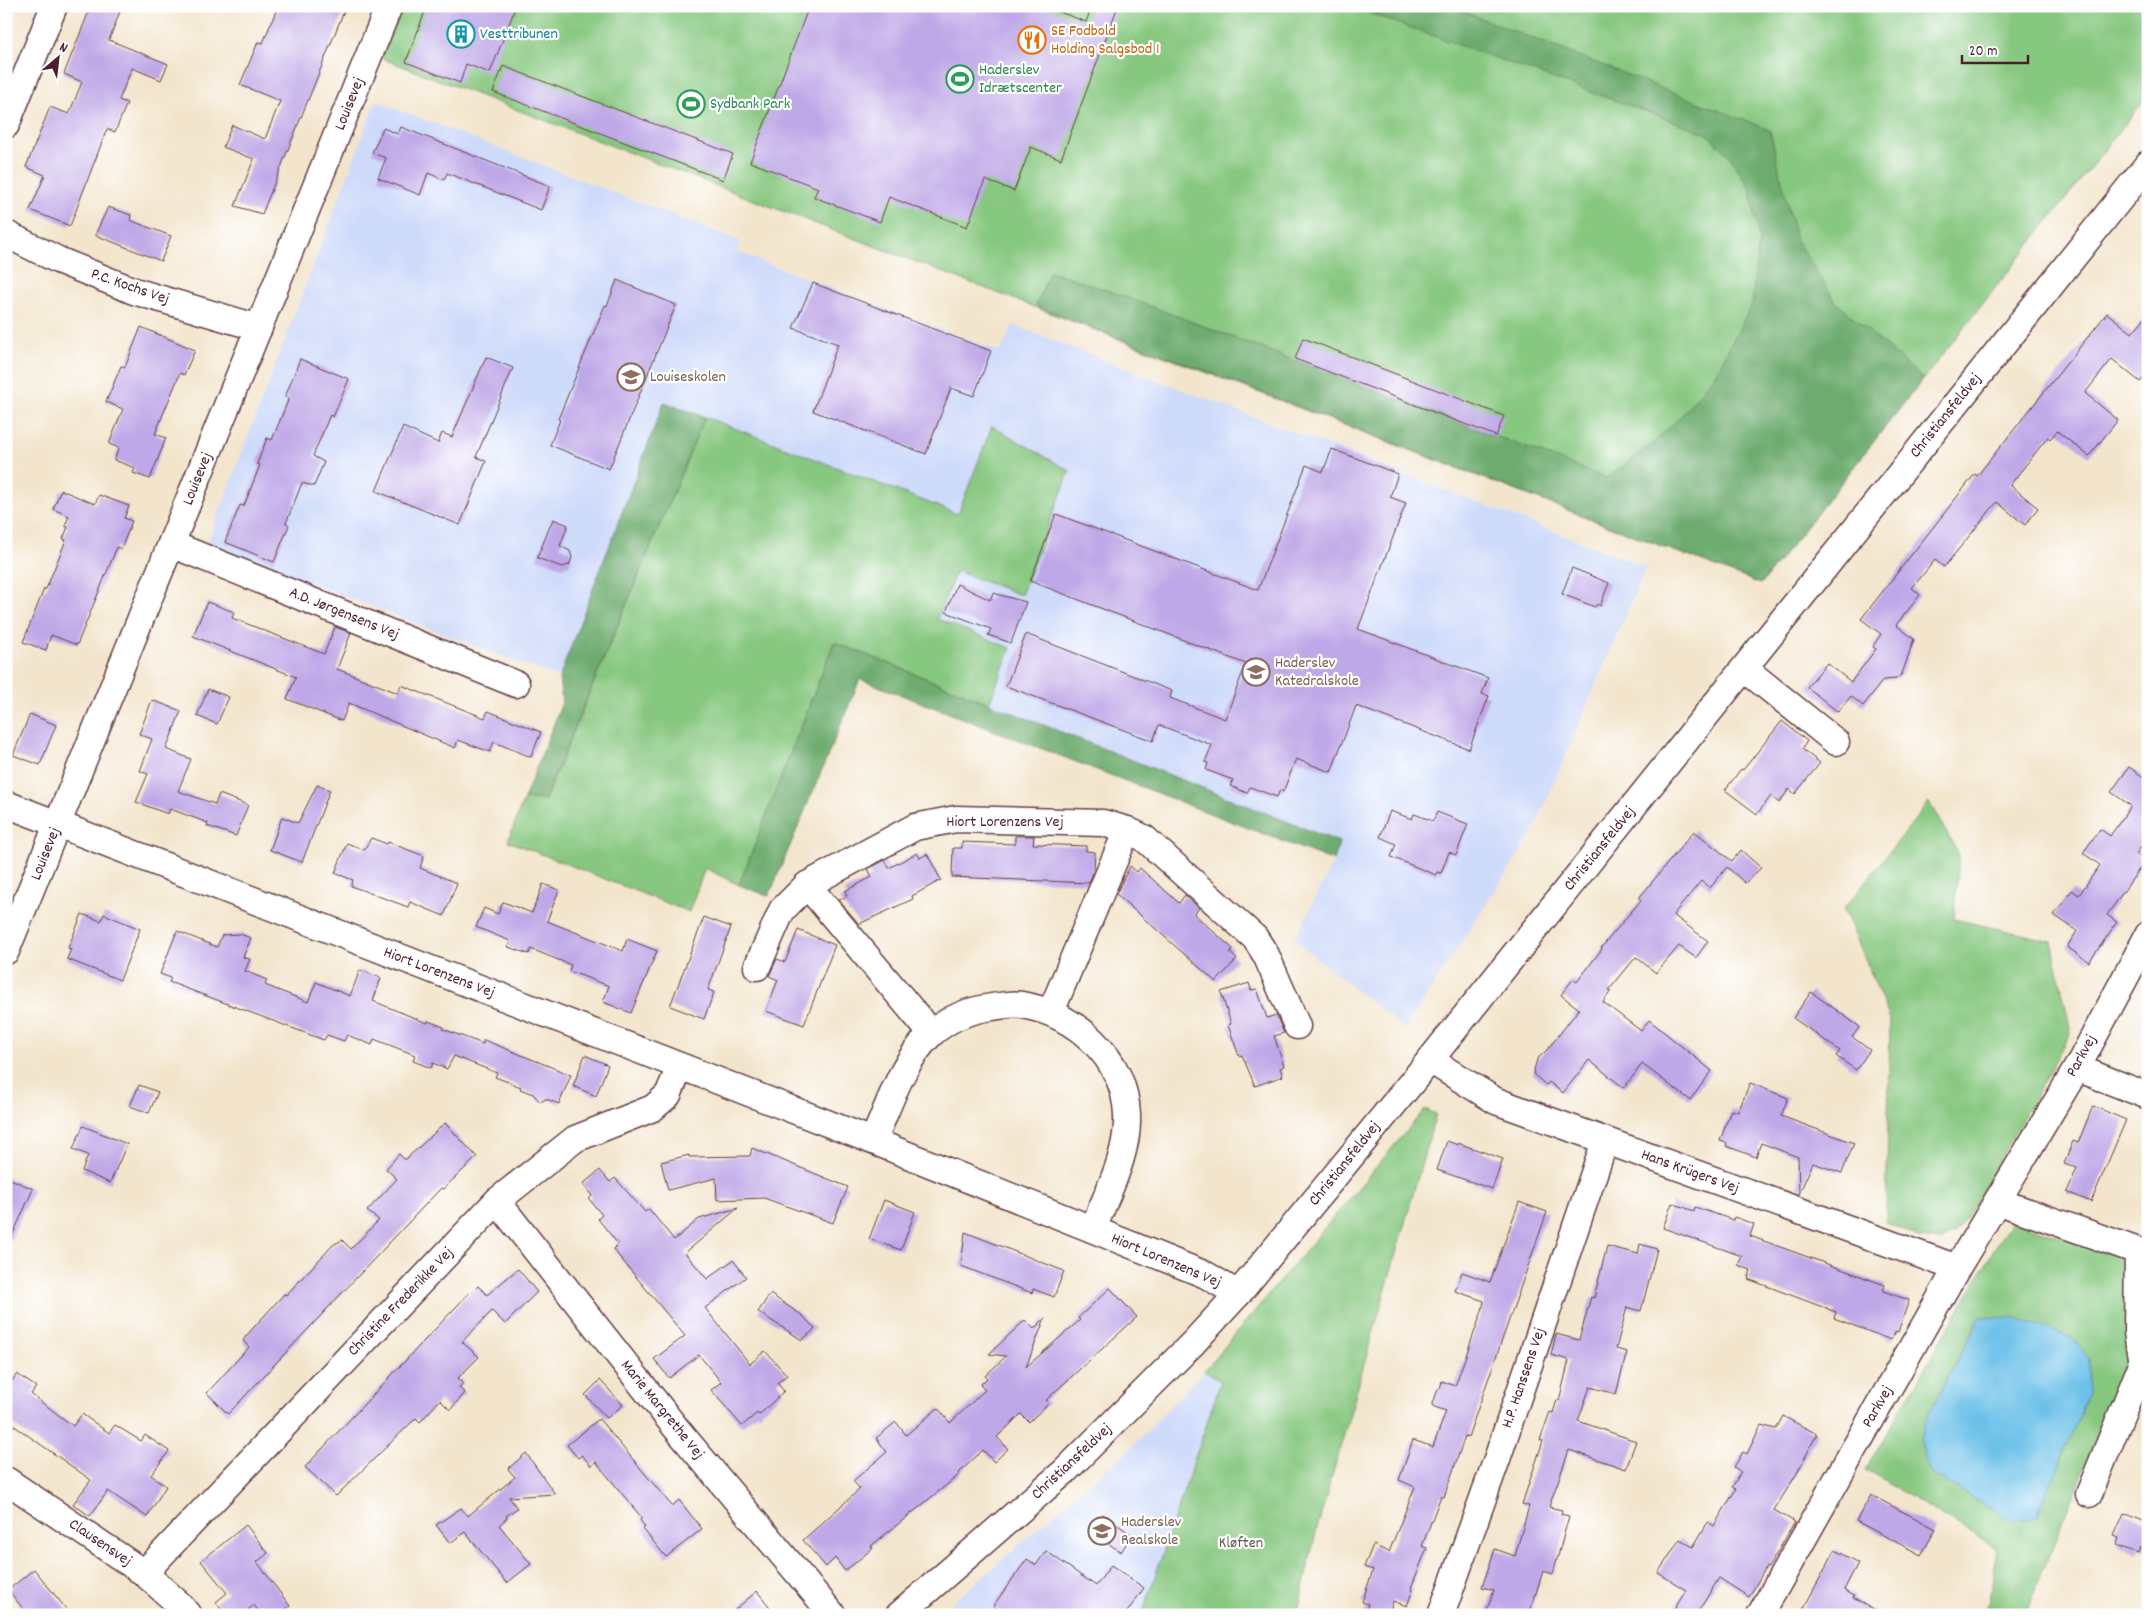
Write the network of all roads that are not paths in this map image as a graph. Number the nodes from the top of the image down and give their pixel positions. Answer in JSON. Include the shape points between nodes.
{"nodes":[{"id":1,"x":54,"y":6,"type":"edge"},
{"id":2,"x":389,"y":6,"type":"edge"},
{"id":3,"x":6,"y":125,"type":"edge"},
{"id":4,"x":2148,"y":164,"type":"edge"},
{"id":5,"x":6,"y":234,"type":"edge"},
{"id":6,"x":258,"y":328,"type":"junction"},
{"id":7,"x":171,"y":544,"type":"junction"},
{"id":8,"x":1745,"y":669,"type":"junction"},
{"id":9,"x":516,"y":684,"type":"dead end"},
{"id":10,"x":1836,"y":742,"type":"dead end"},
{"id":11,"x":6,"y":804,"type":"edge"},
{"id":12,"x":58,"y":824,"type":"junction"},
{"id":13,"x":1127,"y":830,"type":"junction"},
{"id":14,"x":807,"y":885,"type":"junction"},
{"id":15,"x":2148,"y":935,"type":"edge"},
{"id":16,"x":6,"y":951,"type":"edge"},
{"id":17,"x":757,"y":967,"type":"dead end"},
{"id":18,"x":1051,"y":1012,"type":"junction"},
{"id":19,"x":1297,"y":1026,"type":"dead end"},
{"id":20,"x":931,"y":1034,"type":"junction"},
{"id":21,"x":1430,"y":1060,"type":"junction"},
{"id":22,"x":680,"y":1067,"type":"junction"},
{"id":23,"x":2077,"y":1068,"type":"junction"},
{"id":24,"x":2148,"y":1096,"type":"edge"},
{"id":25,"x":873,"y":1141,"type":"junction"},
{"id":26,"x":1605,"y":1141,"type":"junction"},
{"id":27,"x":497,"y":1201,"type":"junction"},
{"id":28,"x":1997,"y":1201,"type":"junction"},
{"id":29,"x":1093,"y":1229,"type":"junction"},
{"id":30,"x":1956,"y":1268,"type":"junction"},
{"id":31,"x":1238,"y":1294,"type":"junction"},
{"id":32,"x":6,"y":1480,"type":"edge"},
{"id":33,"x":2089,"y":1494,"type":"dead end"},
{"id":34,"x":144,"y":1573,"type":"junction"},
{"id":35,"x":188,"y":1615,"type":"edge"},
{"id":36,"x":833,"y":1615,"type":"edge"},
{"id":37,"x":899,"y":1615,"type":"edge"},
{"id":38,"x":1441,"y":1615,"type":"edge"},
{"id":39,"x":1760,"y":1615,"type":"edge"}],
"edges":[{"from":1,"to":3,"type":"street"},
{"from":2,"to":6,"type":"street","name":"Louisevej"},
{"from":4,"to":8,"type":"street","name":"Christiansfeldvej"},
{"from":5,"to":6,"type":"street","name":"P.C. Kochs Vej","via":[[58,260],[134,291]]},
{"from":6,"to":7,"type":"street","name":"Louisevej"},
{"from":7,"to":9,"type":"street","name":"A.D. Jørgensens Vej"},
{"from":7,"to":12,"type":"street","name":"Louisevej"},
{"from":8,"to":10,"type":"street"},
{"from":8,"to":21,"type":"street","name":"Christiansfeldvej"},
{"from":11,"to":12,"type":"street","name":"Hiort Lorenzens Vej"},
{"from":12,"to":16,"type":"street","name":"Louisevej"},
{"from":12,"to":22,"type":"street","name":"Hiort Lorenzens Vej"},
{"from":13,"to":14,"type":"street","name":"Hiort Lorenzens Vej","via":[[1103,823],[956,819],[935,822],[915,828]]},
{"from":13,"to":18,"type":"street"},
{"from":13,"to":19,"type":"street","name":"Hiort Lorenzens Vej","via":[[1144,838],[1255,938],[1266,955]]},
{"from":14,"to":17,"type":"street","name":"Hiort Lorenzens Vej","via":[[782,910]]},
{"from":14,"to":20,"type":"street"},
{"from":15,"to":23,"type":"street","name":"Parkvej"},
{"from":18,"to":20,"type":"street","name":"Hiort Lorenzens Vej","via":[[1020,1004],[979,1009],[958,1016]]},
{"from":18,"to":29,"type":"street","name":"Hiort Lorenzens Vej","via":[[1080,1028],[1107,1056],[1120,1080],[1127,1113],[1125,1146]]},
{"from":20,"to":25,"type":"street","name":"Hiort Lorenzens Vej","via":[[911,1057]]},
{"from":21,"to":26,"type":"street","name":"Hans Krügers Vej","via":[[1496,1101]]},
{"from":21,"to":31,"type":"street","name":"Christiansfeldvej"},
{"from":22,"to":25,"type":"street","name":"Hiort Lorenzens Vej"},
{"from":22,"to":27,"type":"street","name":"Christine Frederikke Vej","via":[[668,1095],[653,1108],[575,1140]]},
{"from":23,"to":24,"type":"street"},
{"from":23,"to":28,"type":"street","name":"Parkvej"},
{"from":25,"to":29,"type":"street","name":"Hiort Lorenzens Vej"},
{"from":26,"to":30,"type":"street","name":"Hans Krügers Vej"},
{"from":26,"to":38,"type":"street","name":"H.P. Hanssens Vej"},
{"from":27,"to":34,"type":"street","name":"Christine Frederikke Vej"},
{"from":27,"to":36,"type":"street","name":"Marie Margrethe Vej","via":[[676,1428]]},
{"from":28,"to":30,"type":"street","name":"Parkvej"},
{"from":28,"to":33,"type":"street","via":[[2138,1252],[2137,1332],[2142,1364]]},
{"from":29,"to":31,"type":"street","name":"Hiort Lorenzens Vej","via":[[1206,1275]]},
{"from":30,"to":39,"type":"street","name":"Parkvej"},
{"from":31,"to":37,"type":"street","name":"Christiansfeldvej","via":[[1065,1471]]},
{"from":32,"to":34,"type":"street","name":"Clausensvej"},
{"from":34,"to":35,"type":"street","name":"Clausensvej"}]}
